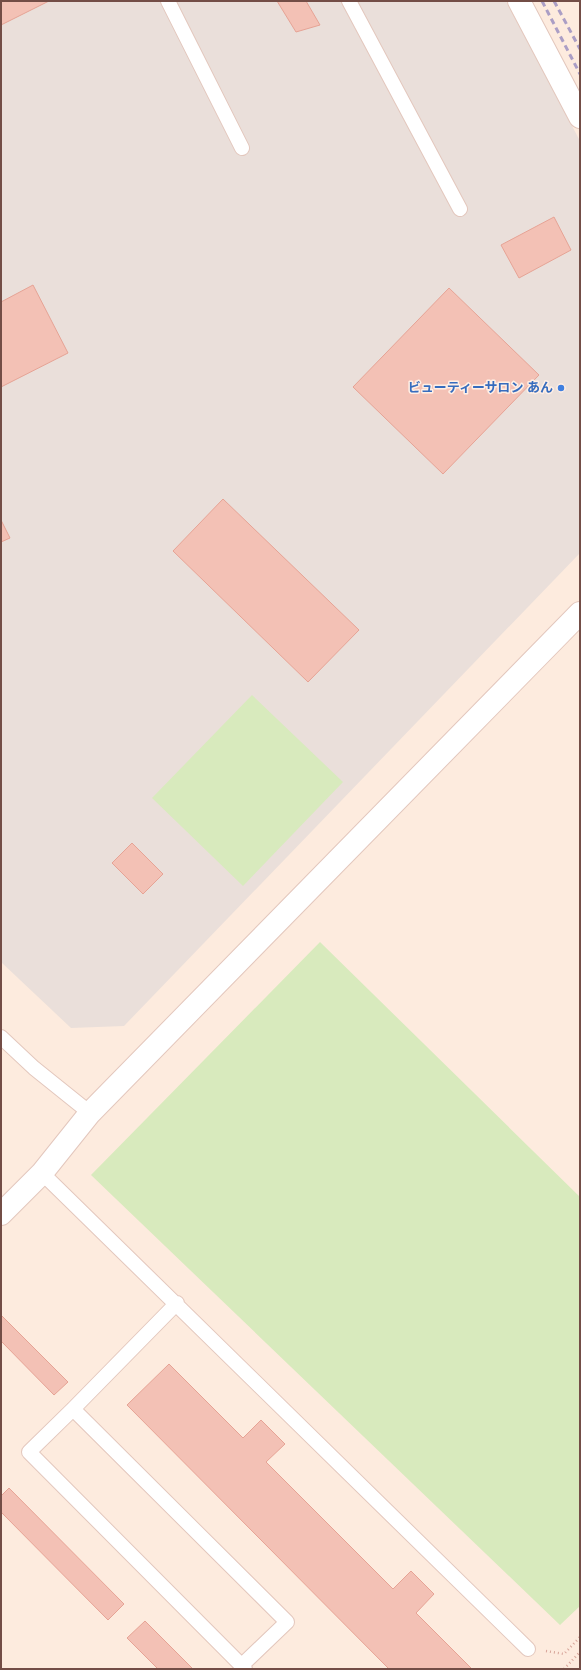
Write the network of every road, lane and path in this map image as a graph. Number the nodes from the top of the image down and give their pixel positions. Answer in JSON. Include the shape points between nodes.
{"nodes":[{"id":1,"x":168,"y":1,"type":"edge"},
{"id":2,"x":350,"y":1,"type":"edge"},
{"id":3,"x":519,"y":1,"type":"edge"},
{"id":4,"x":580,"y":117,"type":"edge"},
{"id":5,"x":242,"y":148,"type":"dead end"},
{"id":6,"x":460,"y":209,"type":"dead end"},
{"id":7,"x":580,"y":613,"type":"edge"},
{"id":8,"x":1,"y":1037,"type":"edge"},
{"id":9,"x":90,"y":1113,"type":"junction"},
{"id":10,"x":42,"y":1173,"type":"junction"},
{"id":11,"x":1,"y":1214,"type":"edge"},
{"id":12,"x":177,"y":1303,"type":"junction"},
{"id":13,"x":73,"y":1409,"type":"junction"},
{"id":14,"x":528,"y":1649,"type":"dead end"},
{"id":15,"x":580,"y":1652,"type":"edge"},
{"id":16,"x":243,"y":1667,"type":"edge"},
{"id":17,"x":564,"y":1669,"type":"edge"}],
"edges":[{"from":1,"to":5,"type":"lane"},
{"from":2,"to":6,"type":"lane"},
{"from":3,"to":4,"type":"street"},
{"from":7,"to":9,"type":"street"},
{"from":8,"to":9,"type":"lane","via":[[34,1068]]},
{"from":9,"to":10,"type":"street"},
{"from":10,"to":11,"type":"street"},
{"from":10,"to":12,"type":"lane"},
{"from":12,"to":13,"type":"lane"},
{"from":12,"to":14,"type":"lane"},
{"from":13,"to":16,"type":"lane","via":[[287,1622]]},
{"from":13,"to":16,"type":"lane","via":[[28,1452]]},
{"from":15,"to":17,"type":"path"}]}
